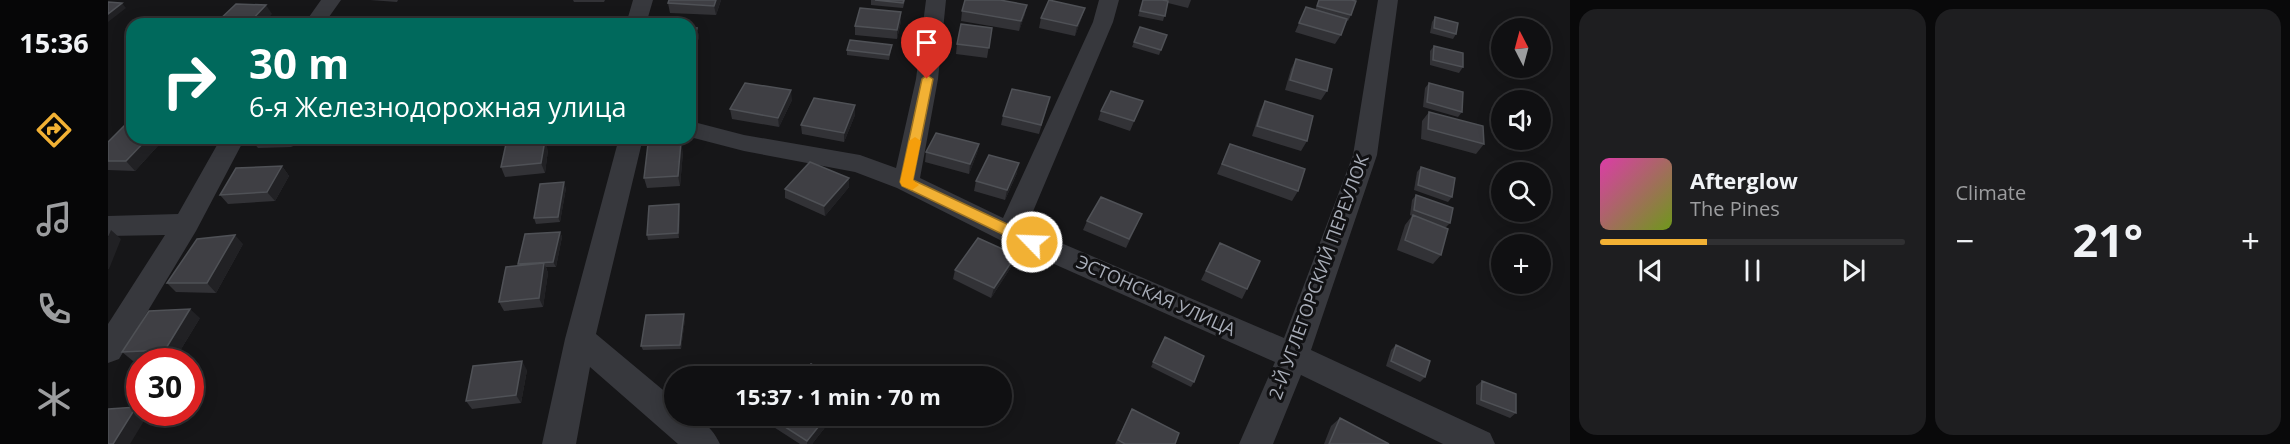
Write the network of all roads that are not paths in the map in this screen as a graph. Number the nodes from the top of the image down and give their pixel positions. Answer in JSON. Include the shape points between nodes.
{"nodes":[{"id":1,"x":331,"y":0,"type":"edge"},
{"id":2,"x":643,"y":0,"type":"edge"},
{"id":3,"x":936,"y":0,"type":"edge"},
{"id":4,"x":1109,"y":0,"type":"edge"},
{"id":5,"x":1388,"y":0,"type":"edge"},
{"id":6,"x":318,"y":18,"type":"edge"},
{"id":7,"x":638,"y":18,"type":"edge"},
{"id":8,"x":696,"y":131,"type":"edge"},
{"id":9,"x":230,"y":144,"type":"edge"},
{"id":10,"x":629,"y":144,"type":"edge"},
{"id":11,"x":906,"y":182,"type":"junction"},
{"id":12,"x":186,"y":224,"type":"junction"},
{"id":13,"x":108,"y":226,"type":"edge"},
{"id":14,"x":1011,"y":232,"type":"junction"},
{"id":15,"x":580,"y":339,"type":"junction"},
{"id":16,"x":108,"y":350,"type":"edge"},
{"id":17,"x":1293,"y":356,"type":"junction"},
{"id":18,"x":559,"y":444,"type":"edge"},
{"id":19,"x":703,"y":444,"type":"edge"},
{"id":20,"x":1256,"y":444,"type":"edge"},
{"id":21,"x":1478,"y":444,"type":"edge"}],
"edges":[{"from":1,"to":6,"type":"street"},
{"from":2,"to":7,"type":"street"},
{"from":3,"to":11,"type":"street","via":[[927,79]]},
{"from":4,"to":14,"type":"street","via":[[1103,22]]},
{"from":5,"to":17,"type":"street","name":"2-Й УГЛЕГОРСКИЙ ПЕРЕУЛОК","via":[[1365,155]]},
{"from":8,"to":11,"type":"street","name":"ЭСТОНСКАЯ УЛИЦА","via":[[860,164]]},
{"from":9,"to":12,"type":"street"},
{"from":10,"to":15,"type":"street"},
{"from":11,"to":14,"type":"street","name":"ЭСТОНСКАЯ УЛИЦА"},
{"from":12,"to":13,"type":"street"},
{"from":12,"to":16,"type":"street"},
{"from":14,"to":17,"type":"street","name":"ЭСТОНСКАЯ УЛИЦА"},
{"from":15,"to":18,"type":"street"},
{"from":15,"to":19,"type":"street"},
{"from":17,"to":20,"type":"street","name":"2-Й УГЛЕГОРСКИЙ ПЕРЕУЛОК"},
{"from":17,"to":21,"type":"street","name":"ЭСТОНСКАЯ УЛИЦА"}]}
